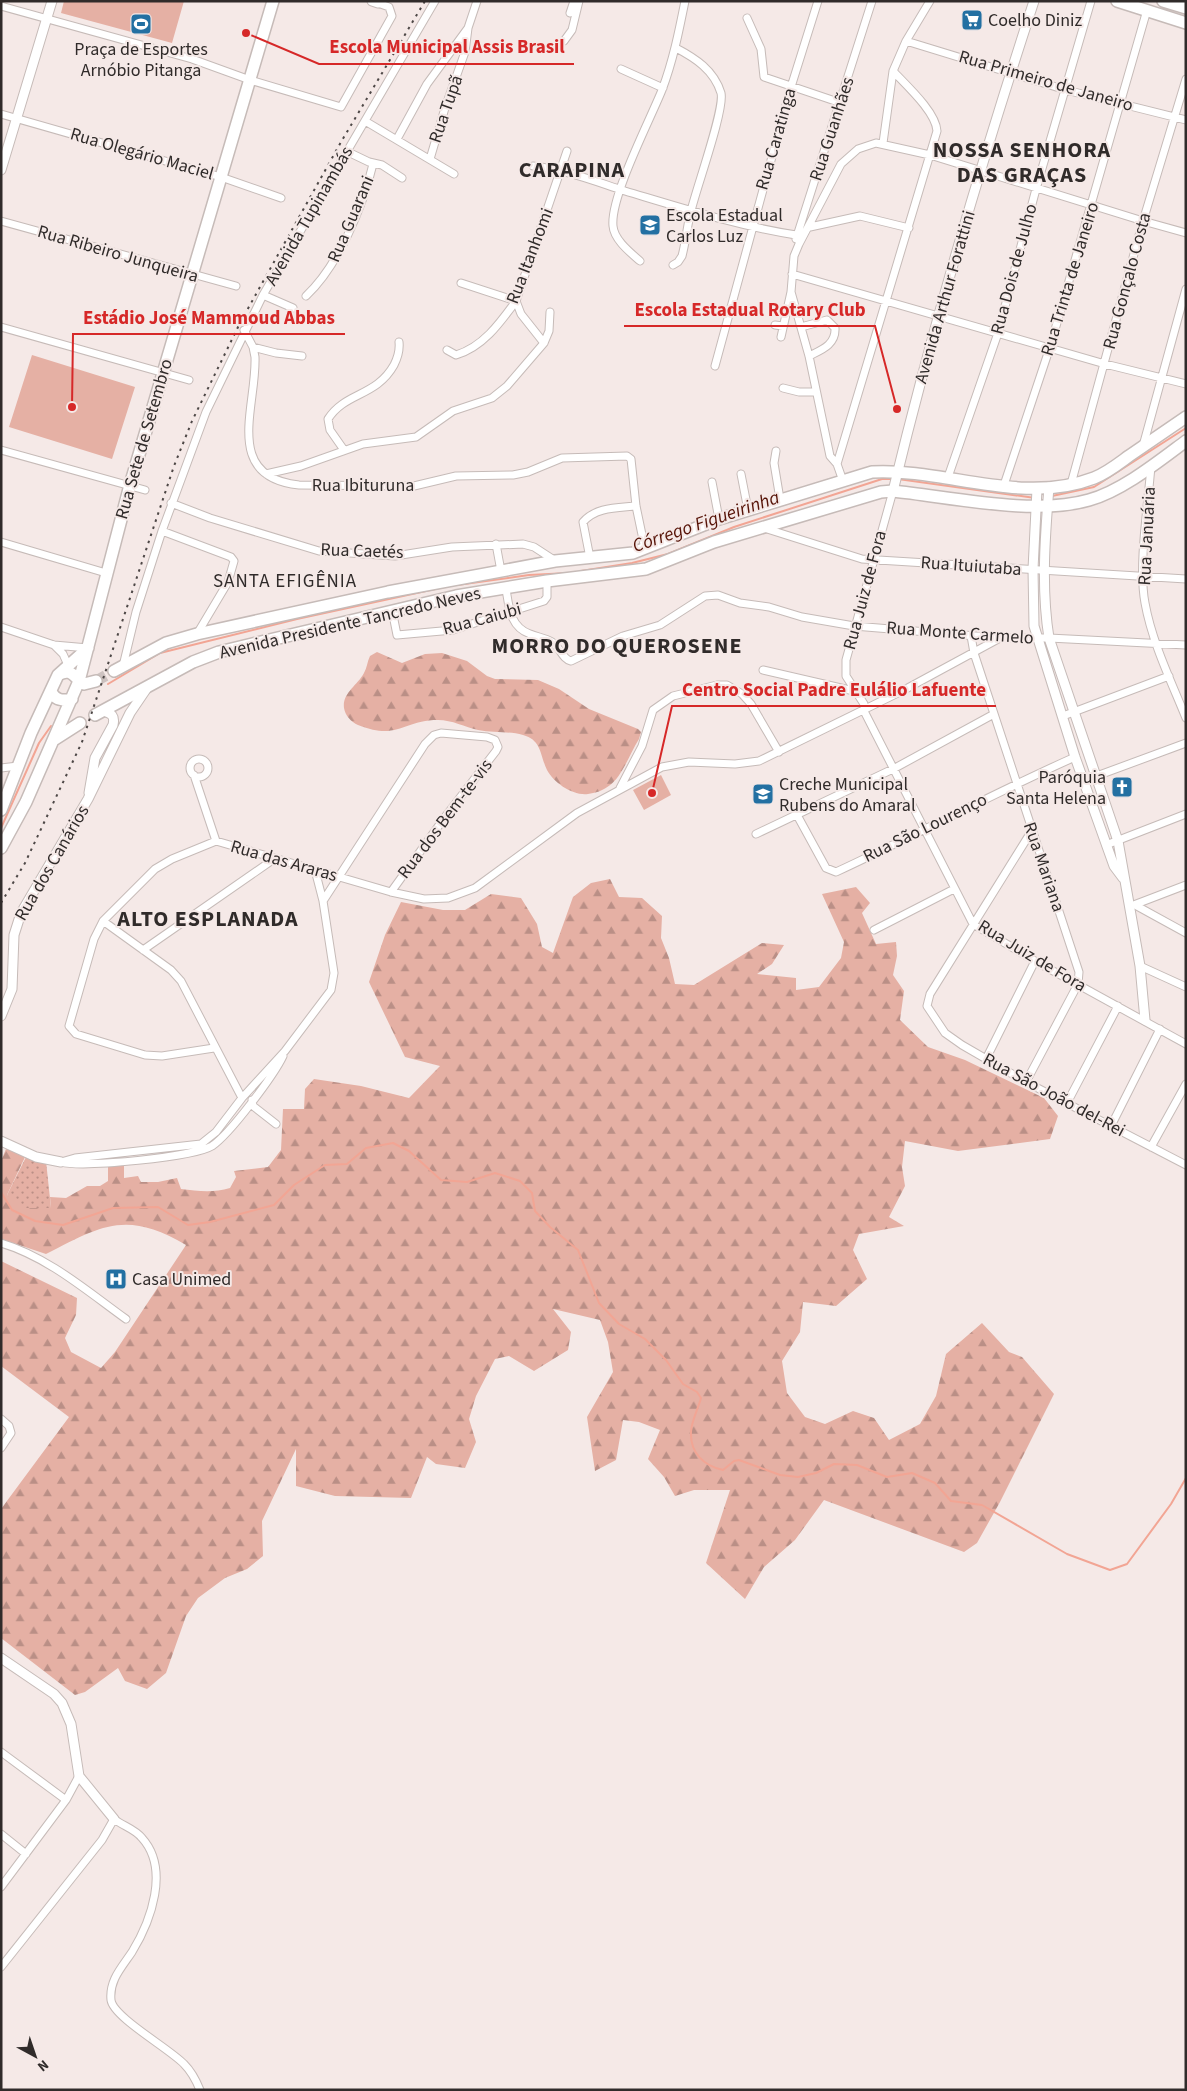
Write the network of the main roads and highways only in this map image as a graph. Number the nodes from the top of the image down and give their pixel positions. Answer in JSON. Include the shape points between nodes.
{"nodes":[{"id":1,"x":273,"y":1,"type":"edge"},
{"id":2,"x":1117,"y":1,"type":"edge"},
{"id":3,"x":1163,"y":1,"type":"edge"},
{"id":4,"x":1186,"y":8,"type":"edge"},
{"id":5,"x":1186,"y":23,"type":"edge"},
{"id":6,"x":1186,"y":417,"type":"edge"},
{"id":7,"x":1186,"y":441,"type":"edge"},
{"id":8,"x":895,"y":480,"type":"junction"},
{"id":9,"x":388,"y":592,"type":"junction"},
{"id":10,"x":392,"y":610,"type":"junction"},
{"id":11,"x":88,"y":648,"type":"junction"},
{"id":12,"x":118,"y":669,"type":"tunnel mouth"},
{"id":13,"x":58,"y":676,"type":"junction"},
{"id":14,"x":79,"y":681,"type":"junction"},
{"id":15,"x":96,"y":681,"type":"tunnel mouth"},
{"id":16,"x":52,"y":691,"type":"junction"},
{"id":17,"x":72,"y":699,"type":"junction"},
{"id":18,"x":99,"y":713,"type":"road end"},
{"id":19,"x":80,"y":723,"type":"dead end"},
{"id":20,"x":55,"y":739,"type":"junction"},
{"id":21,"x":1,"y":810,"type":"edge"},
{"id":22,"x":6,"y":830,"type":"edge"},
{"id":23,"x":1,"y":848,"type":"edge"}],
"edges":[{"from":1,"to":11,"type":"main road","name":"Rua Sete de Setembro","via":[[130,485]]},
{"from":2,"to":5,"type":"main road"},
{"from":3,"to":4,"type":"main road"},
{"from":6,"to":8,"type":"main road","name":"Avenida Presidente Tancredo Neves","via":[[1096,478],[1071,484],[1003,488],[948,477]]},
{"from":7,"to":8,"type":"main road","name":"Avenida Presidente Tancredo Neves","via":[[1109,492],[1089,500],[1042,507]]},
{"from":8,"to":9,"type":"main road","name":"Avenida Presidente Tancredo Neves","via":[[872,472],[719,519],[645,549],[555,561]]},
{"from":8,"to":10,"type":"main road","name":"Avenida Presidente Tancredo Neves","via":[[860,497],[714,542],[646,569],[547,581]]},
{"from":9,"to":10,"type":"main road"},
{"from":9,"to":12,"type":"main road","name":"Avenida Presidente Tancredo Neves","via":[[197,634],[166,643]]},
{"from":10,"to":18,"type":"main road","name":"Avenida Presidente Tancredo Neves","via":[[219,652],[193,662]]},
{"from":11,"to":13,"type":"main road"},
{"from":11,"to":14,"type":"main road","name":"Rua Sete de Setembro"},
{"from":13,"to":14,"type":"main road","via":[[70,672]]},
{"from":13,"to":16,"type":"main road"},
{"from":14,"to":15,"type":"main road","via":[[86,684]]},
{"from":14,"to":17,"type":"main road","name":"Rua Sete de Setembro"},
{"from":16,"to":17,"type":"main road","via":[[53,696],[60,700]]},
{"from":16,"to":21,"type":"main road","via":[[31,733]]},
{"from":17,"to":20,"type":"main road","name":"Rua Sete de Setembro"},
{"from":19,"to":20,"type":"main road"},
{"from":20,"to":22,"type":"main road","name":"Rua Sete de Setembro"},
{"from":22,"to":23,"type":"main road","name":"Rua Sete de Setembro"}]}
